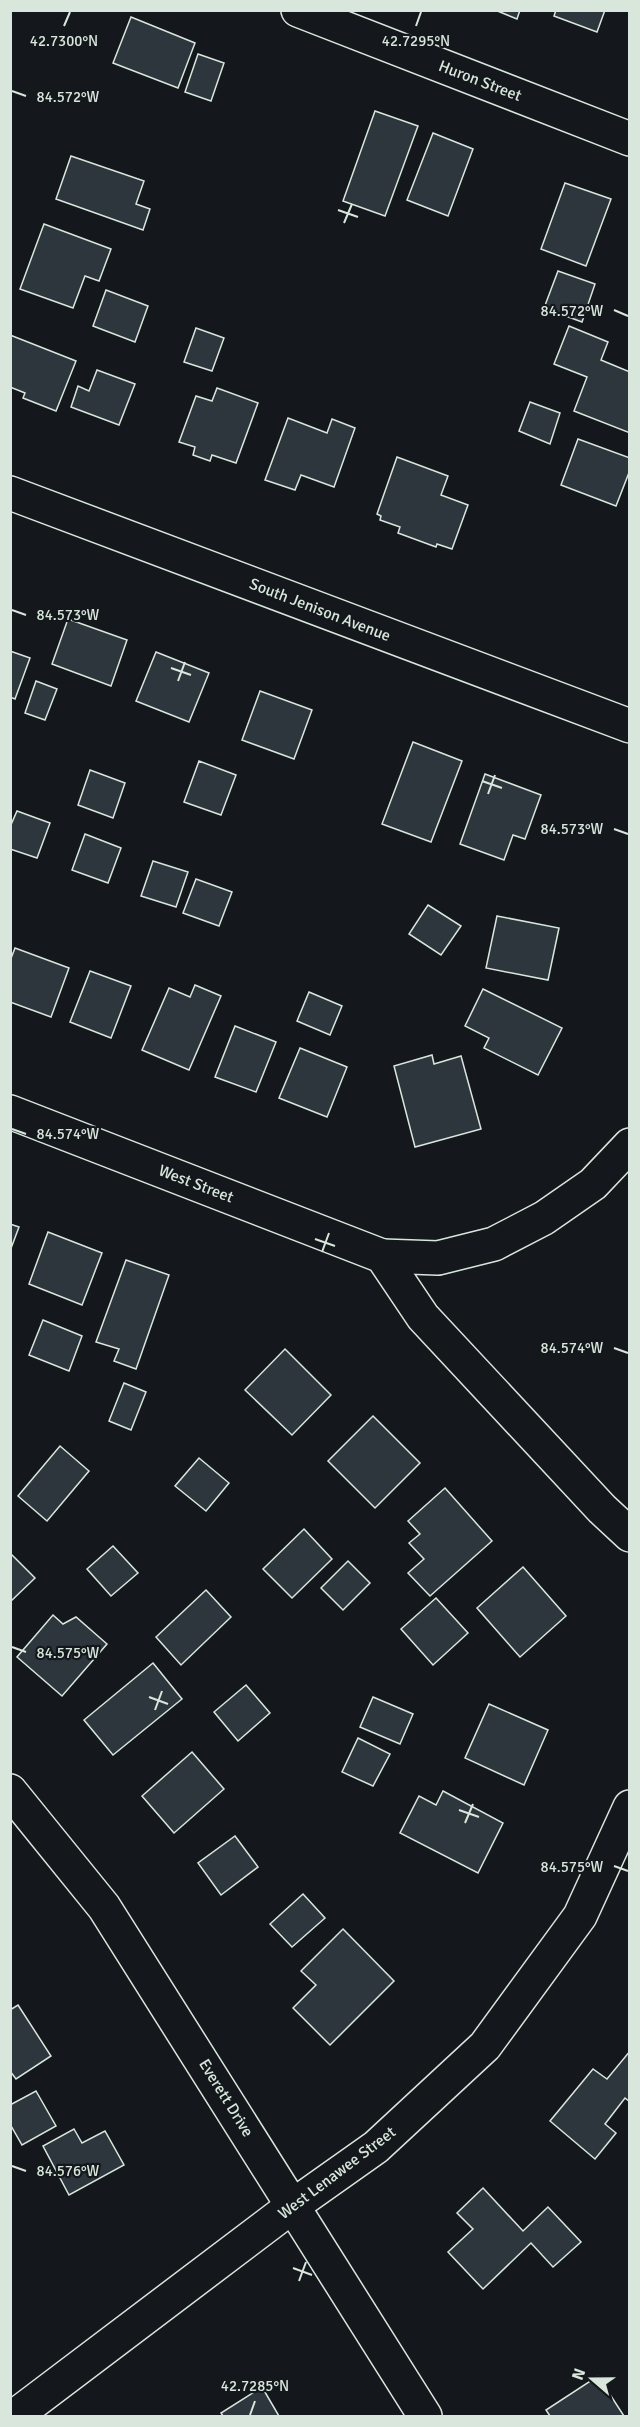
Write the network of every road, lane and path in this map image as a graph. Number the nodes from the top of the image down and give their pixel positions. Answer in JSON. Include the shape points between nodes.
{"nodes":[{"id":1,"x":298,"y":10,"type":"edge"},
{"id":2,"x":630,"y":139,"type":"edge"},
{"id":3,"x":10,"y":493,"type":"edge"},
{"id":4,"x":630,"y":726,"type":"edge"},
{"id":5,"x":10,"y":1112,"type":"edge"},
{"id":6,"x":630,"y":1145,"type":"edge"},
{"id":7,"x":382,"y":1257,"type":"junction"},
{"id":8,"x":630,"y":1535,"type":"edge"},
{"id":9,"x":10,"y":1791,"type":"edge"},
{"id":10,"x":630,"y":1807,"type":"edge"},
{"id":11,"x":294,"y":2205,"type":"junction"},
{"id":12,"x":15,"y":2416,"type":"edge"},
{"id":13,"x":424,"y":2416,"type":"edge"}],
"edges":[{"from":1,"to":2,"type":"street","name":"Huron Street"},
{"from":3,"to":4,"type":"street","name":"South Jenison Avenue"},
{"from":5,"to":7,"type":"street","name":"West Street"},
{"from":6,"to":7,"type":"street","name":"West Street","via":[[593,1184],[544,1218],[494,1244],[438,1258]]},
{"from":7,"to":8,"type":"street","via":[[423,1317]]},
{"from":9,"to":11,"type":"street","name":"Everett Drive","via":[[104,1907]]},
{"from":10,"to":11,"type":"street","name":"West Lenawee Street","via":[[580,1916],[485,2046],[376,2147]]},
{"from":11,"to":12,"type":"street","name":"West Lenawee Street"},
{"from":11,"to":13,"type":"street","name":"Everett Drive"}]}
